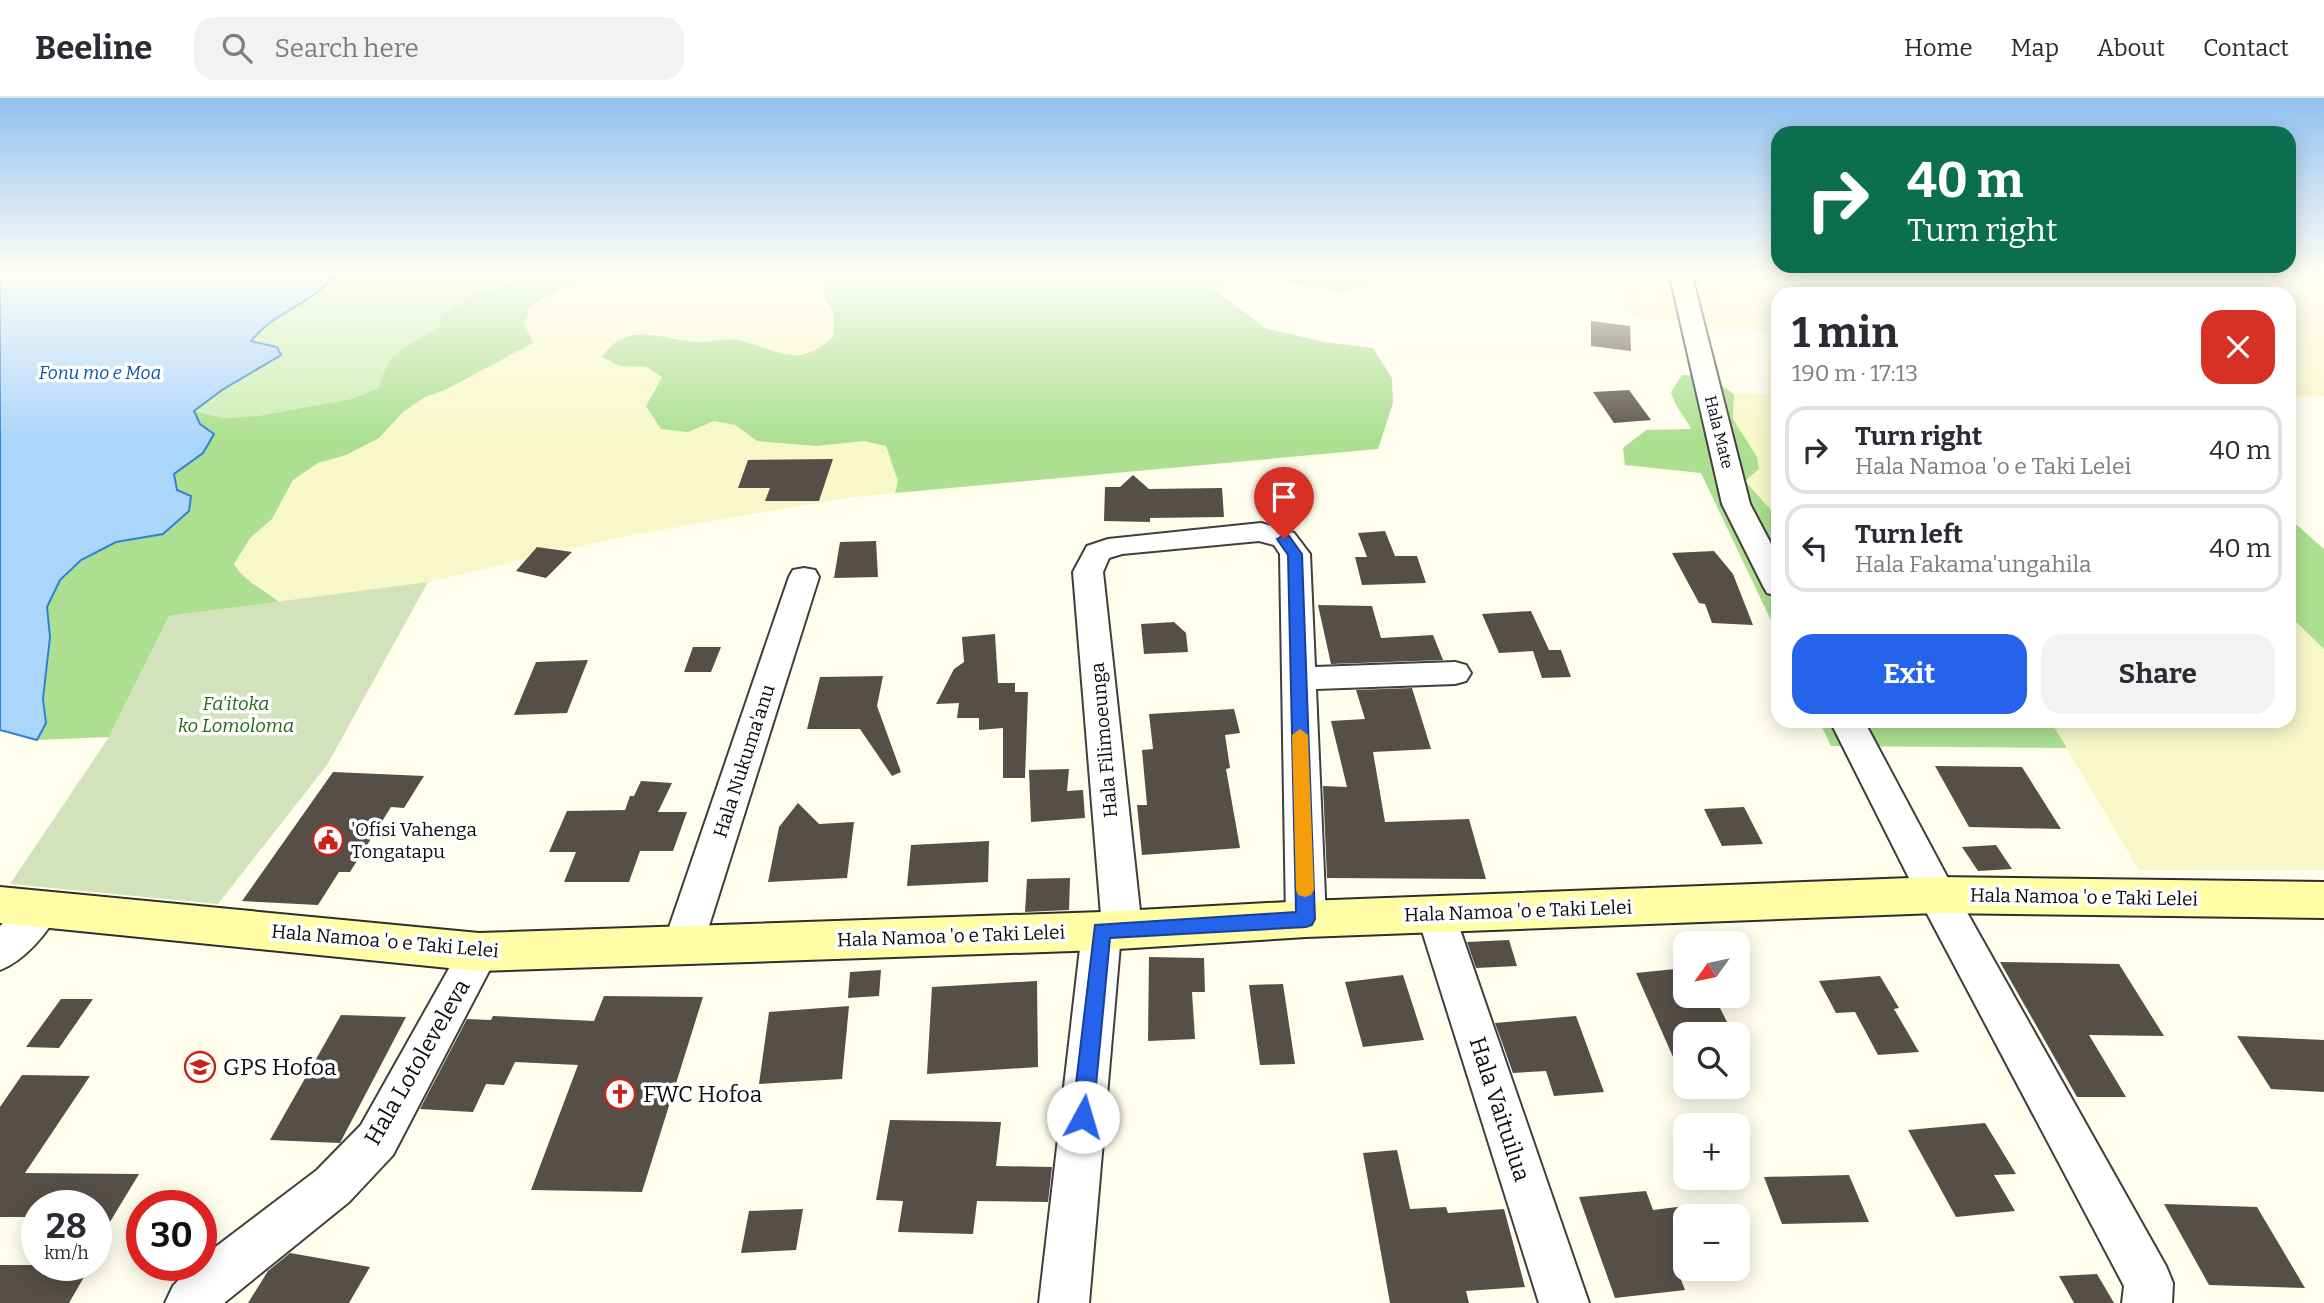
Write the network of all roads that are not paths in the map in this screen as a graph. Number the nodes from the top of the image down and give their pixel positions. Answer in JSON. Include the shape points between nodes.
{"nodes":[{"id":1,"x":1694,"y":328,"type":"edge"},
{"id":2,"x":1771,"y":572,"type":"edge"},
{"id":3,"x":804,"y":577,"type":"dead end"},
{"id":4,"x":1455,"y":673,"type":"dead end"},
{"id":5,"x":1298,"y":680,"type":"junction"},
{"id":6,"x":1851,"y":728,"type":"edge"},
{"id":7,"x":1937,"y":895,"type":"junction"},
{"id":8,"x":2324,"y":900,"type":"edge"},
{"id":9,"x":20,"y":907,"type":"edge"},
{"id":10,"x":1436,"y":915,"type":"junction"},
{"id":11,"x":1306,"y":919,"type":"junction"},
{"id":12,"x":1112,"y":930,"type":"junction"},
{"id":13,"x":683,"y":945,"type":"junction"},
{"id":14,"x":480,"y":952,"type":"junction"},
{"id":15,"x":0,"y":953,"type":"edge"},
{"id":16,"x":190,"y":1303,"type":"edge"},
{"id":17,"x":1064,"y":1303,"type":"edge"},
{"id":18,"x":1564,"y":1303,"type":"edge"},
{"id":19,"x":2147,"y":1303,"type":"edge"}],
"edges":[{"from":1,"to":2,"type":"street","name":"Hala Mate","via":[[1736,504]]},
{"from":3,"to":13,"type":"street","name":"Hala Nukuma'anu"},
{"from":4,"to":5,"type":"street"},
{"from":5,"to":11,"type":"street"},
{"from":5,"to":12,"type":"street","name":"Hala Filimoeunga","via":[[1295,554],[1284,539],[1261,532],[1118,545],[1097,552],[1088,572]]},
{"from":6,"to":7,"type":"street"},
{"from":7,"to":8,"type":"street","name":"Hala Namoa 'o e Taki Lelei"},
{"from":7,"to":10,"type":"street","name":"Hala Namoa 'o e Taki Lelei"},
{"from":7,"to":19,"type":"street","via":[[2148,1283]]},
{"from":9,"to":14,"type":"street","name":"Hala Namoa 'o e Taki Lelei"},
{"from":9,"to":15,"type":"street"},
{"from":10,"to":11,"type":"street","name":"Hala Namoa 'o e Taki Lelei"},
{"from":10,"to":18,"type":"street","name":"Hala Vaituilua"},
{"from":11,"to":12,"type":"street","name":"Hala Namoa 'o e Taki Lelei"},
{"from":12,"to":13,"type":"street","name":"Hala Namoa 'o e Taki Lelei"},
{"from":12,"to":17,"type":"street","name":"Hala Filimoeunga"},
{"from":13,"to":14,"type":"street","name":"Hala Namoa 'o e Taki Lelei"},
{"from":14,"to":16,"type":"street","name":"Hala Lotoleveleva","via":[[377,1140],[333,1186],[213,1279]]}]}
